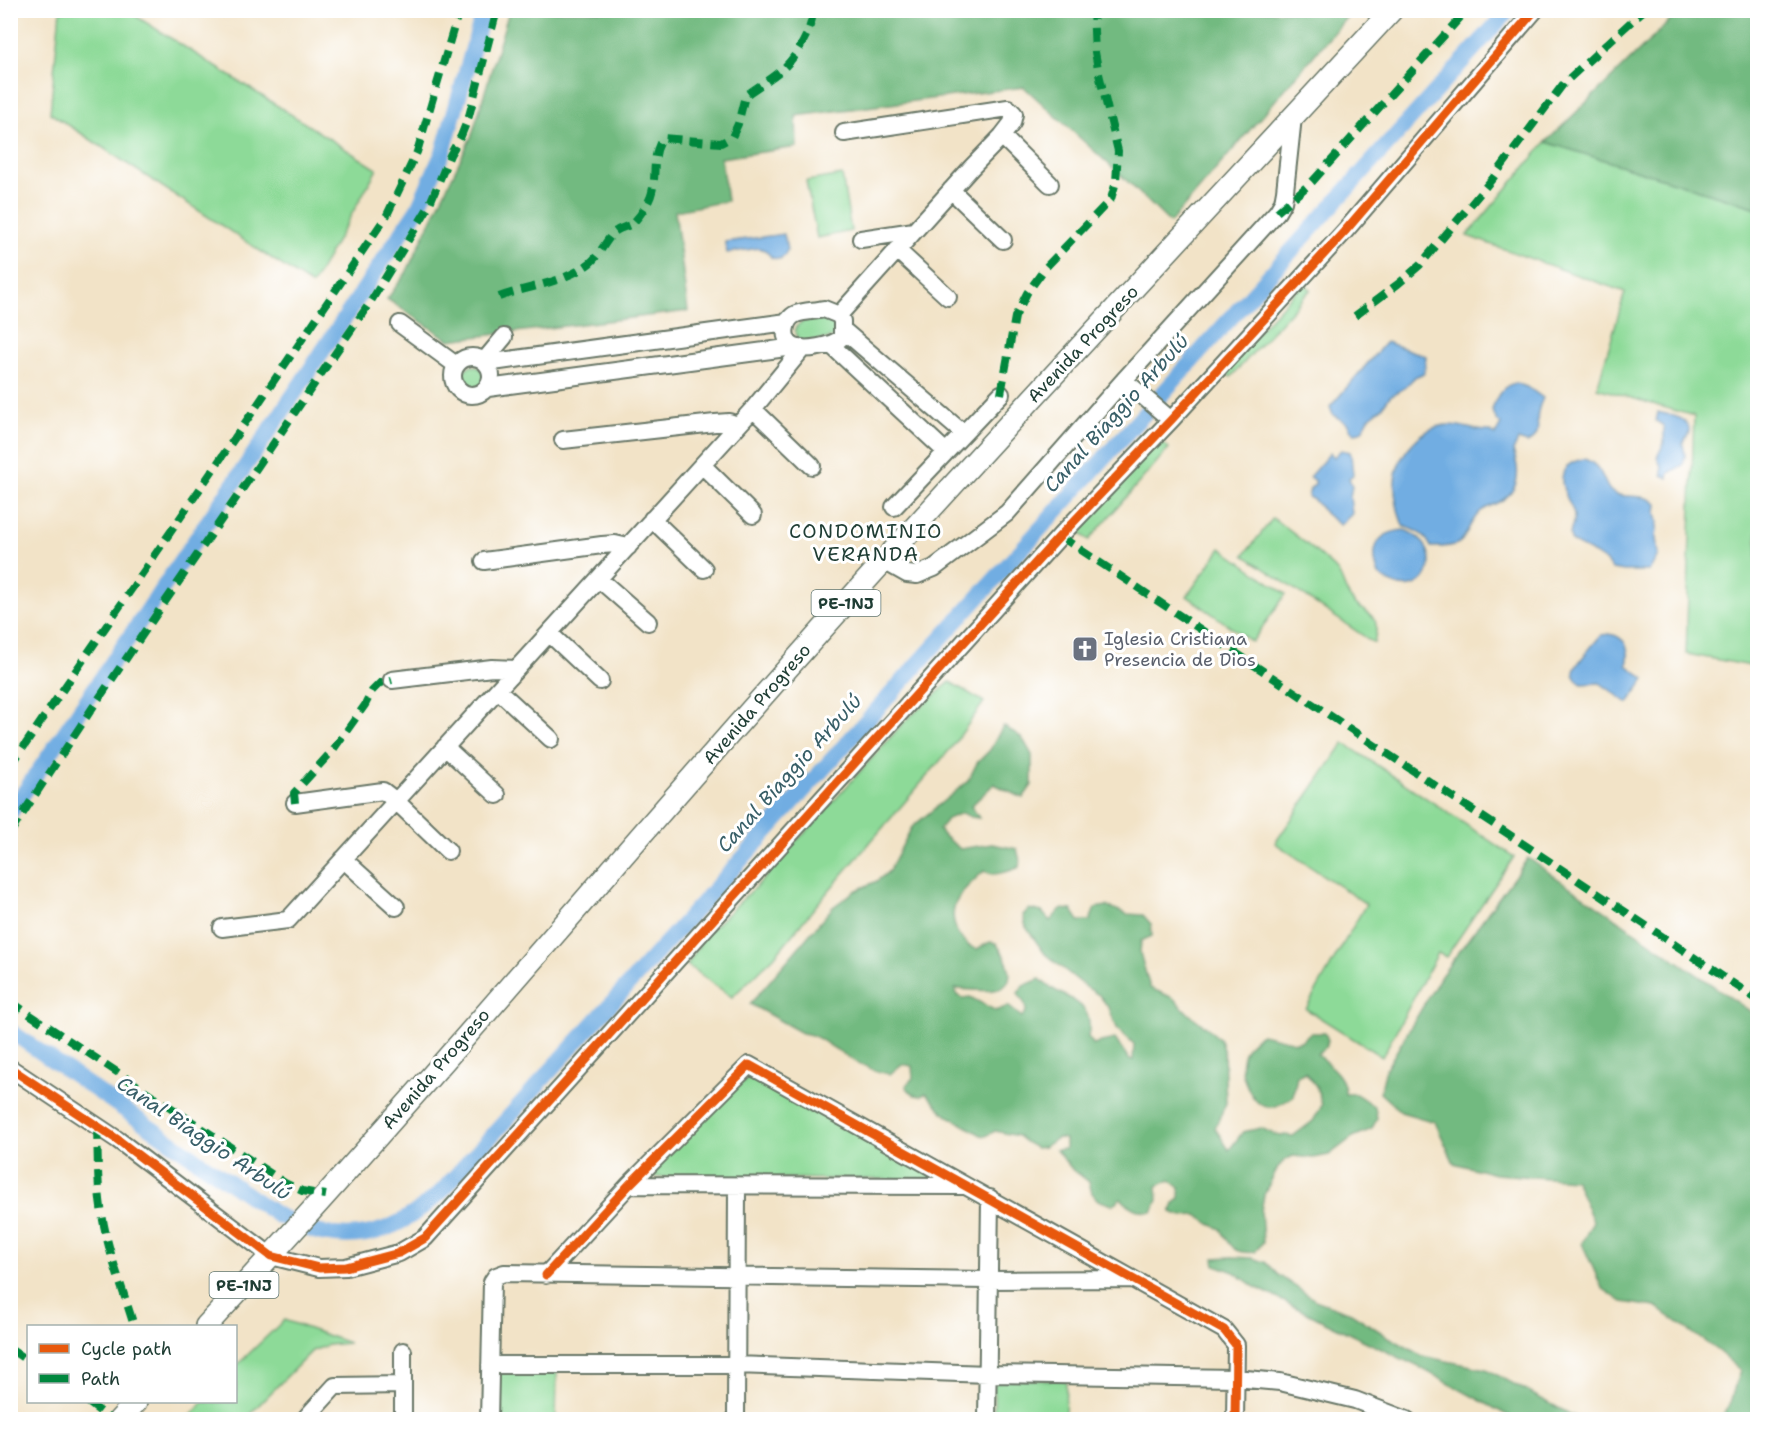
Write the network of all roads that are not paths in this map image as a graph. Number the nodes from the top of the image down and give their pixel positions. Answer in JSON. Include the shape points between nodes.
{"nodes":[{"id":1,"x":1392,"y":10,"type":"edge"},
{"id":2,"x":1535,"y":10,"type":"edge"},
{"id":3,"x":1293,"y":117,"type":"junction"},
{"id":4,"x":844,"y":133,"type":"dead end"},
{"id":5,"x":1002,"y":136,"type":"junction"},
{"id":6,"x":1050,"y":184,"type":"dead end"},
{"id":7,"x":951,"y":190,"type":"junction"},
{"id":8,"x":914,"y":231,"type":"junction"},
{"id":9,"x":861,"y":239,"type":"dead end"},
{"id":10,"x":1003,"y":240,"type":"dead end"},
{"id":11,"x":897,"y":250,"type":"junction"},
{"id":12,"x":948,"y":297,"type":"dead end"},
{"id":13,"x":787,"y":321,"type":"junction"},
{"id":14,"x":840,"y":322,"type":"junction"},
{"id":15,"x":400,"y":324,"type":"dead end"},
{"id":16,"x":504,"y":337,"type":"dead end"},
{"id":17,"x":831,"y":345,"type":"junction"},
{"id":18,"x":799,"y":348,"type":"junction"},
{"id":19,"x":485,"y":362,"type":"junction"},
{"id":20,"x":456,"y":365,"type":"junction"},
{"id":21,"x":1124,"y":380,"type":"junction"},
{"id":22,"x":488,"y":388,"type":"junction"},
{"id":23,"x":1001,"y":394,"type":"dead end"},
{"id":24,"x":987,"y":408,"type":"junction"},
{"id":25,"x":753,"y":409,"type":"junction"},
{"id":26,"x":1171,"y":420,"type":"junction"},
{"id":27,"x":738,"y":424,"type":"junction"},
{"id":28,"x":1007,"y":426,"type":"junction"},
{"id":29,"x":963,"y":433,"type":"junction"},
{"id":30,"x":563,"y":440,"type":"dead end"},
{"id":31,"x":946,"y":452,"type":"junction"},
{"id":32,"x":702,"y":465,"type":"junction"},
{"id":33,"x":812,"y":466,"type":"dead end"},
{"id":34,"x":921,"y":478,"type":"junction"},
{"id":35,"x":942,"y":497,"type":"junction"},
{"id":36,"x":894,"y":507,"type":"dead end"},
{"id":37,"x":753,"y":514,"type":"dead end"},
{"id":38,"x":652,"y":519,"type":"junction"},
{"id":39,"x":628,"y":547,"type":"junction"},
{"id":40,"x":484,"y":561,"type":"dead end"},
{"id":41,"x":884,"y":561,"type":"junction"},
{"id":42,"x":704,"y":569,"type":"dead end"},
{"id":43,"x":599,"y":579,"type":"junction"},
{"id":44,"x":648,"y":622,"type":"dead end"},
{"id":45,"x":549,"y":633,"type":"junction"},
{"id":46,"x":516,"y":669,"type":"junction"},
{"id":47,"x":392,"y":680,"type":"dead end"},
{"id":48,"x":600,"y":681,"type":"dead end"},
{"id":49,"x":498,"y":690,"type":"junction"},
{"id":50,"x":551,"y":739,"type":"dead end"},
{"id":51,"x":445,"y":747,"type":"junction"},
{"id":52,"x":496,"y":795,"type":"dead end"},
{"id":53,"x":396,"y":801,"type":"junction"},
{"id":54,"x":295,"y":803,"type":"dead end"},
{"id":55,"x":448,"y":851,"type":"dead end"},
{"id":56,"x":343,"y":859,"type":"junction"},
{"id":57,"x":396,"y":907,"type":"dead end"},
{"id":58,"x":222,"y":928,"type":"dead end"},
{"id":59,"x":10,"y":1068,"type":"edge"},
{"id":60,"x":629,"y":1185,"type":"junction"},
{"id":61,"x":737,"y":1186,"type":"junction"},
{"id":62,"x":966,"y":1186,"type":"junction"},
{"id":63,"x":990,"y":1198,"type":"junction"},
{"id":64,"x":277,"y":1249,"type":"junction"},
{"id":65,"x":546,"y":1275,"type":"junction"},
{"id":66,"x":737,"y":1275,"type":"junction"},
{"id":67,"x":1133,"y":1279,"type":"junction"},
{"id":68,"x":988,"y":1280,"type":"junction"},
{"id":69,"x":207,"y":1325,"type":"edge"},
{"id":70,"x":403,"y":1351,"type":"dead end"},
{"id":71,"x":490,"y":1365,"type":"junction"},
{"id":72,"x":736,"y":1365,"type":"junction"},
{"id":73,"x":988,"y":1374,"type":"junction"},
{"id":74,"x":1235,"y":1378,"type":"junction"},
{"id":75,"x":403,"y":1385,"type":"junction"},
{"id":76,"x":134,"y":1403,"type":"edge"},
{"id":77,"x":119,"y":1419,"type":"edge"},
{"id":78,"x":304,"y":1419,"type":"edge"},
{"id":79,"x":403,"y":1419,"type":"edge"},
{"id":80,"x":489,"y":1419,"type":"edge"},
{"id":81,"x":736,"y":1419,"type":"edge"},
{"id":82,"x":987,"y":1419,"type":"edge"},
{"id":83,"x":1235,"y":1419,"type":"edge"},
{"id":84,"x":1407,"y":1419,"type":"edge"}],
"edges":[{"from":1,"to":3,"type":"main road","name":"Avenida Progreso","number":"PE-1NJ"},
{"from":2,"to":26,"type":"street","via":[[1345,231]]},
{"from":3,"to":21,"type":"street","via":[[1285,191],[1277,212]]},
{"from":3,"to":28,"type":"main road","name":"Avenida Progreso","number":"PE-1NJ"},
{"from":4,"to":5,"type":"street","via":[[1008,108],[1014,114]]},
{"from":5,"to":6,"type":"street"},
{"from":5,"to":7,"type":"street"},
{"from":7,"to":8,"type":"street"},
{"from":7,"to":10,"type":"street"},
{"from":8,"to":9,"type":"street"},
{"from":8,"to":11,"type":"street"},
{"from":11,"to":12,"type":"street"},
{"from":11,"to":14,"type":"street"},
{"from":13,"to":14,"type":"street","via":[[797,314],[824,309]]},
{"from":13,"to":18,"type":"street","via":[[785,334]]},
{"from":13,"to":19,"type":"street"},
{"from":14,"to":17,"type":"street","via":[[842,337]]},
{"from":14,"to":29,"type":"street"},
{"from":15,"to":20,"type":"street"},
{"from":16,"to":19,"type":"street"},
{"from":17,"to":18,"type":"street"},
{"from":17,"to":31,"type":"street"},
{"from":18,"to":22,"type":"street"},
{"from":18,"to":25,"type":"street"},
{"from":19,"to":20,"type":"street","via":[[468,357]]},
{"from":19,"to":22,"type":"street","via":[[492,375]]},
{"from":20,"to":22,"type":"street","via":[[453,378],[458,398],[477,395]]},
{"from":21,"to":26,"type":"street"},
{"from":21,"to":41,"type":"street","via":[[1008,513],[934,568],[907,574]]},
{"from":23,"to":24,"type":"street"},
{"from":24,"to":28,"type":"street"},
{"from":24,"to":29,"type":"street"},
{"from":25,"to":27,"type":"street"},
{"from":25,"to":33,"type":"street"},
{"from":26,"to":64,"type":"street","via":[[1052,545],[425,1238],[399,1253],[346,1267],[319,1268]]},
{"from":27,"to":30,"type":"street","via":[[715,423]]},
{"from":27,"to":32,"type":"street"},
{"from":28,"to":35,"type":"main road","name":"Avenida Progreso","number":"PE-1NJ"},
{"from":29,"to":31,"type":"street"},
{"from":31,"to":34,"type":"street"},
{"from":32,"to":37,"type":"street"},
{"from":32,"to":38,"type":"street"},
{"from":34,"to":35,"type":"street"},
{"from":34,"to":36,"type":"street"},
{"from":35,"to":41,"type":"main road","name":"Avenida Progreso","number":"PE-1NJ"},
{"from":38,"to":39,"type":"street"},
{"from":38,"to":42,"type":"street"},
{"from":39,"to":40,"type":"street","via":[[602,545]]},
{"from":39,"to":43,"type":"street"},
{"from":41,"to":64,"type":"main road","name":"Avenida Progreso","number":"PE-1NJ"},
{"from":43,"to":44,"type":"street"},
{"from":43,"to":45,"type":"street"},
{"from":45,"to":46,"type":"street"},
{"from":45,"to":48,"type":"street"},
{"from":46,"to":47,"type":"street","via":[[492,668]]},
{"from":46,"to":49,"type":"street"},
{"from":49,"to":50,"type":"street"},
{"from":49,"to":51,"type":"street"},
{"from":51,"to":52,"type":"street"},
{"from":51,"to":53,"type":"street"},
{"from":53,"to":54,"type":"street","via":[[380,790]]},
{"from":53,"to":55,"type":"street"},
{"from":53,"to":56,"type":"street"},
{"from":56,"to":57,"type":"street"},
{"from":56,"to":58,"type":"street","via":[[288,920]]},
{"from":59,"to":64,"type":"street"},
{"from":60,"to":61,"type":"street"},
{"from":60,"to":62,"type":"street","via":[[749,1065]]},
{"from":60,"to":65,"type":"street"},
{"from":61,"to":62,"type":"street"},
{"from":61,"to":66,"type":"street"},
{"from":62,"to":63,"type":"street"},
{"from":63,"to":67,"type":"street"},
{"from":63,"to":68,"type":"street"},
{"from":64,"to":69,"type":"main road","name":"Avenida Progreso","number":"PE-1NJ"},
{"from":65,"to":66,"type":"street"},
{"from":65,"to":71,"type":"street","via":[[504,1273],[492,1282]]},
{"from":66,"to":68,"type":"street"},
{"from":66,"to":72,"type":"street"},
{"from":67,"to":68,"type":"street"},
{"from":67,"to":74,"type":"street","via":[[1224,1330],[1236,1345]]},
{"from":68,"to":73,"type":"street"},
{"from":70,"to":75,"type":"street"},
{"from":71,"to":72,"type":"street"},
{"from":71,"to":80,"type":"street"},
{"from":72,"to":73,"type":"street"},
{"from":72,"to":81,"type":"street"},
{"from":73,"to":74,"type":"street"},
{"from":73,"to":82,"type":"street"},
{"from":74,"to":83,"type":"street"},
{"from":74,"to":84,"type":"street","via":[[1280,1382],[1323,1392]]},
{"from":75,"to":78,"type":"street","via":[[334,1386]]},
{"from":75,"to":79,"type":"street"},
{"from":76,"to":77,"type":"main road"}]}
